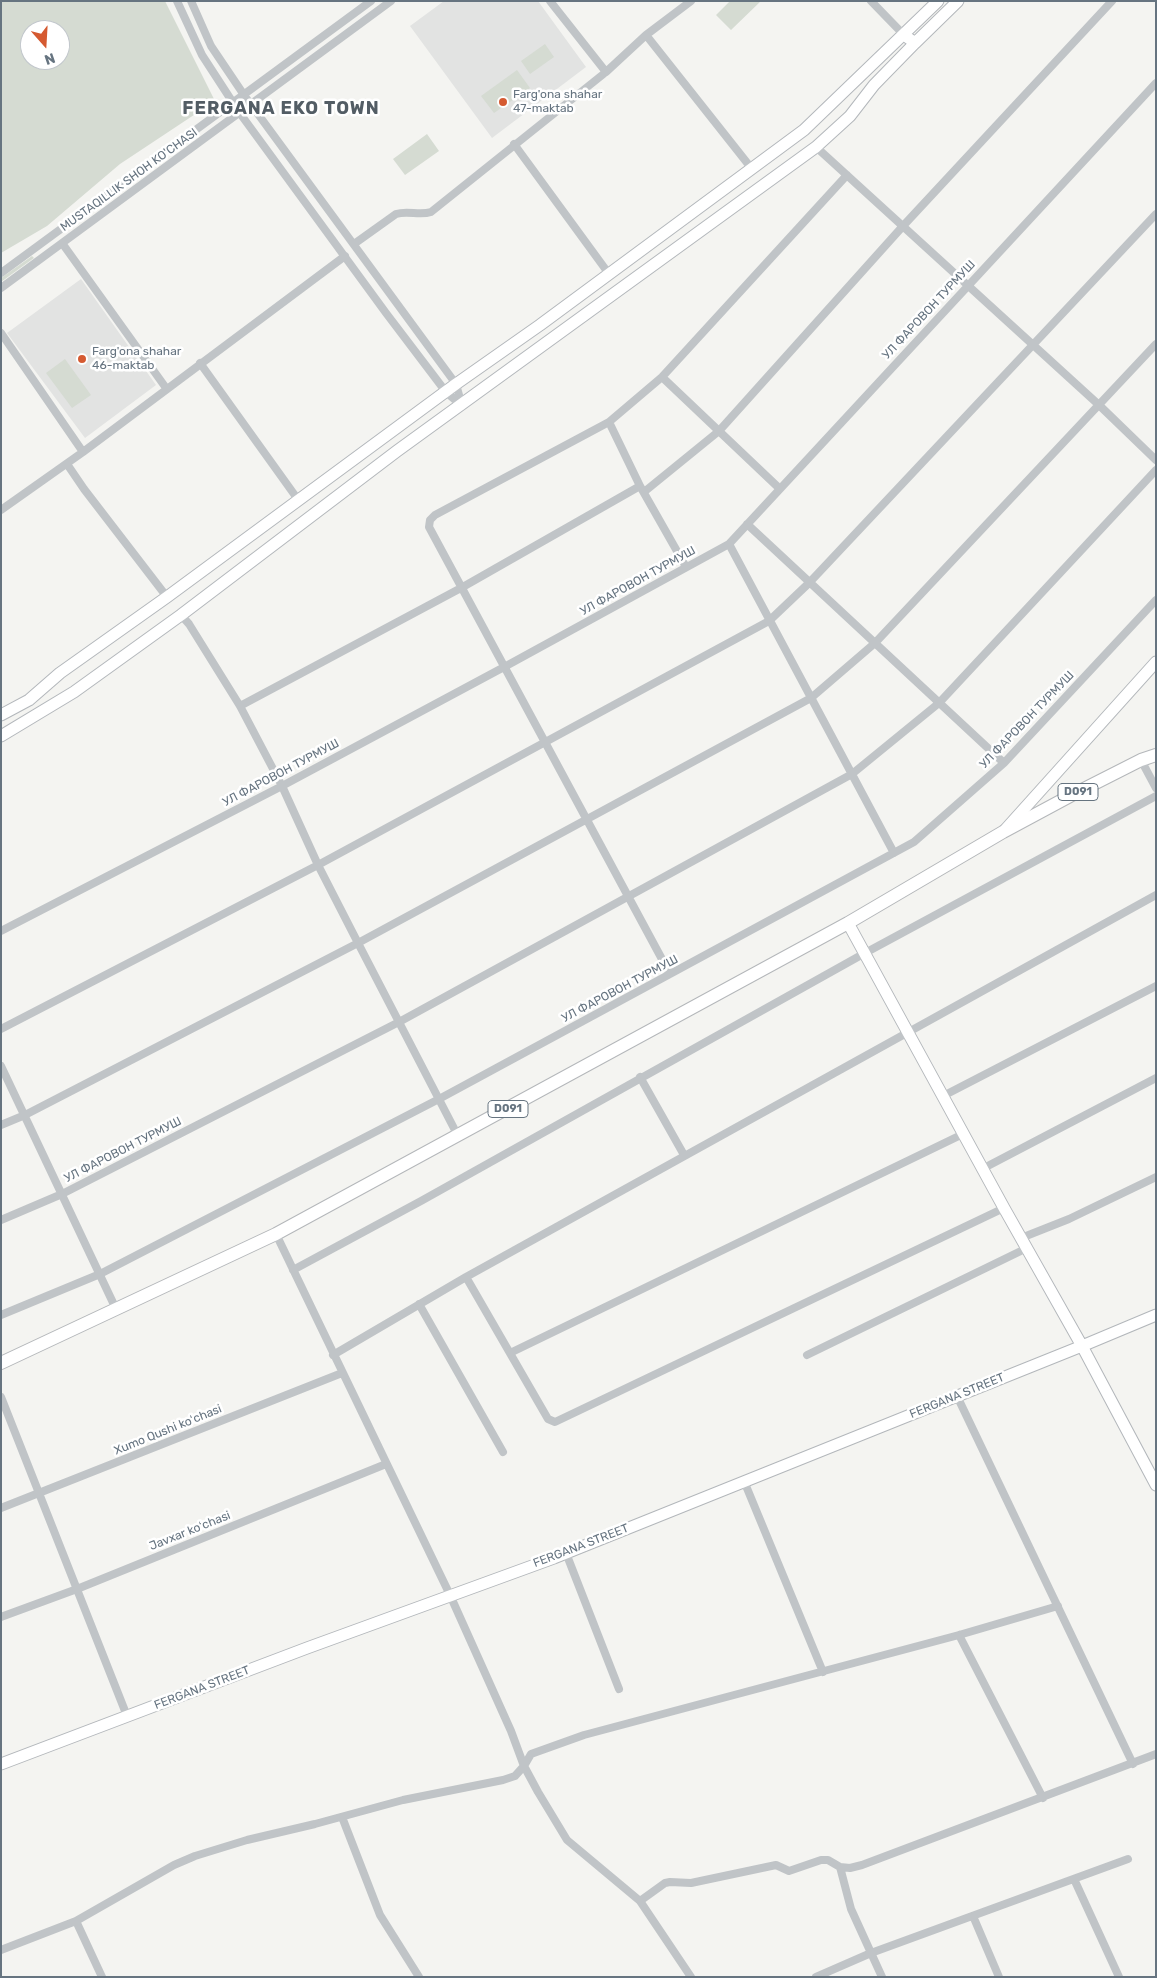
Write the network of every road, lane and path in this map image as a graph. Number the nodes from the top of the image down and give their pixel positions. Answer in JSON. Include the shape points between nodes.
{"nodes":[{"id":1,"x":177,"y":1,"type":"edge"},
{"id":2,"x":190,"y":1,"type":"edge"},
{"id":3,"x":371,"y":1,"type":"edge"},
{"id":4,"x":391,"y":1,"type":"edge"},
{"id":5,"x":550,"y":1,"type":"edge"},
{"id":6,"x":691,"y":1,"type":"edge"},
{"id":7,"x":871,"y":1,"type":"edge"},
{"id":8,"x":938,"y":1,"type":"edge"},
{"id":9,"x":958,"y":1,"type":"edge"},
{"id":10,"x":1112,"y":1,"type":"edge"},
{"id":11,"x":904,"y":35,"type":"junction"},
{"id":12,"x":646,"y":36,"type":"junction"},
{"id":13,"x":915,"y":43,"type":"junction"},
{"id":14,"x":606,"y":72,"type":"junction"},
{"id":15,"x":1156,"y":83,"type":"edge"},
{"id":16,"x":244,"y":95,"type":"junction"},
{"id":17,"x":233,"y":102,"type":"junction"},
{"id":18,"x":250,"y":103,"type":"junction"},
{"id":19,"x":239,"y":112,"type":"junction"},
{"id":20,"x":514,"y":144,"type":"junction"},
{"id":21,"x":816,"y":147,"type":"junction"},
{"id":22,"x":752,"y":169,"type":"junction"},
{"id":23,"x":847,"y":175,"type":"junction"},
{"id":24,"x":1156,"y":214,"type":"edge"},
{"id":25,"x":903,"y":226,"type":"junction"},
{"id":26,"x":62,"y":244,"type":"junction"},
{"id":27,"x":354,"y":244,"type":"junction"},
{"id":28,"x":345,"y":256,"type":"junction"},
{"id":29,"x":1,"y":273,"type":"edge"},
{"id":30,"x":609,"y":274,"type":"junction"},
{"id":31,"x":967,"y":285,"type":"junction"},
{"id":32,"x":1,"y":288,"type":"edge"},
{"id":33,"x":1,"y":333,"type":"edge"},
{"id":34,"x":1156,"y":344,"type":"edge"},
{"id":35,"x":1033,"y":346,"type":"junction"},
{"id":36,"x":200,"y":363,"type":"junction"},
{"id":37,"x":446,"y":371,"type":"junction"},
{"id":38,"x":469,"y":375,"type":"junction"},
{"id":39,"x":662,"y":377,"type":"junction"},
{"id":40,"x":436,"y":379,"type":"junction"},
{"id":41,"x":456,"y":384,"type":"junction"},
{"id":42,"x":166,"y":388,"type":"junction"},
{"id":43,"x":481,"y":391,"type":"junction"},
{"id":44,"x":446,"y":392,"type":"junction"},
{"id":45,"x":433,"y":401,"type":"junction"},
{"id":46,"x":1099,"y":405,"type":"junction"},
{"id":47,"x":462,"y":406,"type":"junction"},
{"id":48,"x":609,"y":422,"type":"junction"},
{"id":49,"x":719,"y":431,"type":"junction"},
{"id":50,"x":83,"y":452,"type":"junction"},
{"id":51,"x":1156,"y":460,"type":"edge"},
{"id":52,"x":68,"y":464,"type":"junction"},
{"id":53,"x":1156,"y":470,"type":"edge"},
{"id":54,"x":642,"y":489,"type":"junction"},
{"id":55,"x":780,"y":489,"type":"junction"},
{"id":56,"x":299,"y":501,"type":"junction"},
{"id":57,"x":1,"y":510,"type":"edge"},
{"id":58,"x":748,"y":524,"type":"junction"},
{"id":59,"x":729,"y":544,"type":"junction"},
{"id":60,"x":686,"y":567,"type":"junction"},
{"id":61,"x":809,"y":584,"type":"junction"},
{"id":62,"x":461,"y":588,"type":"junction"},
{"id":63,"x":167,"y":597,"type":"junction"},
{"id":64,"x":1156,"y":600,"type":"edge"},
{"id":65,"x":181,"y":615,"type":"junction"},
{"id":66,"x":769,"y":621,"type":"junction"},
{"id":67,"x":875,"y":643,"type":"junction"},
{"id":68,"x":1156,"y":662,"type":"edge"},
{"id":69,"x":506,"y":666,"type":"junction"},
{"id":70,"x":810,"y":698,"type":"junction"},
{"id":71,"x":939,"y":703,"type":"junction"},
{"id":72,"x":240,"y":706,"type":"junction"},
{"id":73,"x":1,"y":714,"type":"edge"},
{"id":74,"x":1,"y":736,"type":"edge"},
{"id":75,"x":545,"y":742,"type":"junction"},
{"id":76,"x":1156,"y":755,"type":"edge"},
{"id":77,"x":1141,"y":760,"type":"junction"},
{"id":78,"x":1004,"y":764,"type":"junction"},
{"id":79,"x":852,"y":774,"type":"junction"},
{"id":80,"x":282,"y":786,"type":"junction"},
{"id":81,"x":1156,"y":788,"type":"edge"},
{"id":82,"x":1156,"y":796,"type":"edge"},
{"id":83,"x":587,"y":819,"type":"junction"},
{"id":84,"x":1003,"y":832,"type":"junction"},
{"id":85,"x":894,"y":853,"type":"junction"},
{"id":86,"x":318,"y":865,"type":"junction"},
{"id":87,"x":1156,"y":895,"type":"edge"},
{"id":88,"x":628,"y":897,"type":"junction"},
{"id":89,"x":848,"y":923,"type":"junction"},
{"id":90,"x":1,"y":931,"type":"edge"},
{"id":91,"x":358,"y":943,"type":"junction"},
{"id":92,"x":865,"y":953,"type":"junction"},
{"id":93,"x":670,"y":974,"type":"junction"},
{"id":94,"x":1156,"y":986,"type":"edge"},
{"id":95,"x":399,"y":1022,"type":"junction"},
{"id":96,"x":1,"y":1029,"type":"edge"},
{"id":97,"x":908,"y":1031,"type":"junction"},
{"id":98,"x":1,"y":1066,"type":"edge"},
{"id":99,"x":640,"y":1077,"type":"junction"},
{"id":100,"x":1156,"y":1078,"type":"edge"},
{"id":101,"x":943,"y":1096,"type":"junction"},
{"id":102,"x":439,"y":1100,"type":"junction"},
{"id":103,"x":25,"y":1115,"type":"junction"},
{"id":104,"x":1,"y":1125,"type":"edge"},
{"id":105,"x":963,"y":1134,"type":"junction"},
{"id":106,"x":458,"y":1136,"type":"junction"},
{"id":107,"x":684,"y":1155,"type":"junction"},
{"id":108,"x":982,"y":1168,"type":"junction"},
{"id":109,"x":1156,"y":1177,"type":"edge"},
{"id":110,"x":62,"y":1194,"type":"junction"},
{"id":111,"x":1004,"y":1208,"type":"junction"},
{"id":112,"x":1,"y":1220,"type":"edge"},
{"id":113,"x":276,"y":1234,"type":"junction"},
{"id":114,"x":1024,"y":1244,"type":"junction"},
{"id":115,"x":293,"y":1270,"type":"junction"},
{"id":116,"x":100,"y":1274,"type":"junction"},
{"id":117,"x":466,"y":1276,"type":"junction"},
{"id":118,"x":419,"y":1304,"type":"junction"},
{"id":119,"x":116,"y":1309,"type":"junction"},
{"id":120,"x":1156,"y":1315,"type":"edge"},
{"id":121,"x":1,"y":1316,"type":"edge"},
{"id":122,"x":1082,"y":1346,"type":"junction"},
{"id":123,"x":510,"y":1353,"type":"junction"},
{"id":124,"x":333,"y":1355,"type":"junction"},
{"id":125,"x":807,"y":1355,"type":"dead end"},
{"id":126,"x":1,"y":1363,"type":"edge"},
{"id":127,"x":342,"y":1373,"type":"junction"},
{"id":128,"x":957,"y":1396,"type":"junction"},
{"id":129,"x":1,"y":1397,"type":"edge"},
{"id":130,"x":503,"y":1452,"type":"dead end"},
{"id":131,"x":386,"y":1464,"type":"junction"},
{"id":132,"x":744,"y":1481,"type":"junction"},
{"id":133,"x":1156,"y":1485,"type":"edge"},
{"id":134,"x":39,"y":1493,"type":"junction"},
{"id":135,"x":1,"y":1508,"type":"edge"},
{"id":136,"x":566,"y":1553,"type":"junction"},
{"id":137,"x":77,"y":1589,"type":"junction"},
{"id":138,"x":450,"y":1595,"type":"junction"},
{"id":139,"x":1058,"y":1606,"type":"junction"},
{"id":140,"x":1,"y":1617,"type":"edge"},
{"id":141,"x":959,"y":1635,"type":"junction"},
{"id":142,"x":823,"y":1672,"type":"junction"},
{"id":143,"x":619,"y":1688,"type":"dead end"},
{"id":144,"x":128,"y":1716,"type":"junction"},
{"id":145,"x":1156,"y":1754,"type":"edge"},
{"id":146,"x":1,"y":1764,"type":"edge"},
{"id":147,"x":1133,"y":1764,"type":"junction"},
{"id":148,"x":524,"y":1766,"type":"junction"},
{"id":149,"x":1043,"y":1798,"type":"junction"},
{"id":150,"x":342,"y":1817,"type":"junction"},
{"id":151,"x":1128,"y":1859,"type":"dead end"},
{"id":152,"x":840,"y":1867,"type":"junction"},
{"id":153,"x":1074,"y":1879,"type":"junction"},
{"id":154,"x":640,"y":1901,"type":"junction"},
{"id":155,"x":973,"y":1916,"type":"junction"},
{"id":156,"x":76,"y":1921,"type":"junction"},
{"id":157,"x":1,"y":1950,"type":"edge"},
{"id":158,"x":871,"y":1954,"type":"junction"},
{"id":159,"x":102,"y":1977,"type":"edge"},
{"id":160,"x":419,"y":1977,"type":"edge"},
{"id":161,"x":691,"y":1977,"type":"edge"},
{"id":162,"x":816,"y":1977,"type":"edge"},
{"id":163,"x":882,"y":1977,"type":"edge"},
{"id":164,"x":999,"y":1977,"type":"edge"},
{"id":165,"x":1119,"y":1977,"type":"edge"}],
"edges":[{"from":1,"to":17,"type":"street","via":[[202,55]]},
{"from":2,"to":16,"type":"street","via":[[211,46]]},
{"from":3,"to":16,"type":"street","name":"MUSTAQILLIK SHOH KO'CHASI"},
{"from":4,"to":18,"type":"street","name":"MUSTAQILLIK SHOH KO'CHASI"},
{"from":5,"to":14,"type":"street"},
{"from":6,"to":12,"type":"street"},
{"from":7,"to":11,"type":"street"},
{"from":8,"to":11,"type":"street"},
{"from":9,"to":13,"type":"street"},
{"from":10,"to":25,"type":"street"},
{"from":11,"to":13,"type":"street"},
{"from":11,"to":22,"type":"street","via":[[804,130]]},
{"from":12,"to":14,"type":"street"},
{"from":12,"to":22,"type":"street"},
{"from":13,"to":21,"type":"street","via":[[874,85],[850,116]]},
{"from":14,"to":20,"type":"street"},
{"from":15,"to":31,"type":"street","name":"УЛ ФАРОВОН ТУРМУШ"},
{"from":16,"to":17,"type":"street","name":"MUSTAQILLIK SHOH KO'CHASI"},
{"from":16,"to":18,"type":"street"},
{"from":17,"to":19,"type":"street"},
{"from":17,"to":29,"type":"street","name":"MUSTAQILLIK SHOH KO'CHASI"},
{"from":18,"to":19,"type":"street","name":"MUSTAQILLIK SHOH KO'CHASI"},
{"from":18,"to":27,"type":"street"},
{"from":19,"to":26,"type":"street","name":"MUSTAQILLIK SHOH KO'CHASI"},
{"from":19,"to":28,"type":"street"},
{"from":20,"to":27,"type":"street","via":[[431,212],[404,211],[396,214]]},
{"from":20,"to":30,"type":"street"},
{"from":21,"to":23,"type":"street"},
{"from":21,"to":43,"type":"street"},
{"from":22,"to":30,"type":"street"},
{"from":23,"to":25,"type":"street"},
{"from":23,"to":39,"type":"street"},
{"from":24,"to":35,"type":"street"},
{"from":25,"to":31,"type":"street"},
{"from":25,"to":49,"type":"street"},
{"from":26,"to":32,"type":"street","name":"MUSTAQILLIK SHOH KO'CHASI"},
{"from":26,"to":42,"type":"street"},
{"from":27,"to":37,"type":"street"},
{"from":28,"to":36,"type":"street"},
{"from":28,"to":40,"type":"street"},
{"from":30,"to":38,"type":"street"},
{"from":31,"to":35,"type":"street"},
{"from":31,"to":55,"type":"street","name":"УЛ ФАРОВОН ТУРМУШ"},
{"from":33,"to":50,"type":"street"},
{"from":34,"to":46,"type":"street"},
{"from":35,"to":46,"type":"street"},
{"from":35,"to":61,"type":"street"},
{"from":36,"to":42,"type":"street"},
{"from":36,"to":56,"type":"street"},
{"from":37,"to":38,"type":"street"},
{"from":37,"to":41,"type":"street"},
{"from":38,"to":41,"type":"street"},
{"from":38,"to":43,"type":"street","via":[[474,389]]},
{"from":39,"to":48,"type":"street"},
{"from":39,"to":49,"type":"street"},
{"from":40,"to":44,"type":"street"},
{"from":40,"to":45,"type":"street"},
{"from":41,"to":44,"type":"street"},
{"from":41,"to":47,"type":"street"},
{"from":42,"to":50,"type":"street"},
{"from":43,"to":47,"type":"street"},
{"from":44,"to":45,"type":"street"},
{"from":44,"to":47,"type":"street"},
{"from":45,"to":56,"type":"street"},
{"from":46,"to":51,"type":"street"},
{"from":46,"to":67,"type":"street"},
{"from":47,"to":65,"type":"street","via":[[389,457]]},
{"from":48,"to":54,"type":"street"},
{"from":48,"to":62,"type":"street","via":[[430,520],[429,527]]},
{"from":49,"to":54,"type":"street"},
{"from":49,"to":55,"type":"street"},
{"from":50,"to":52,"type":"street"},
{"from":52,"to":57,"type":"street"},
{"from":52,"to":63,"type":"street","via":[[84,490]]},
{"from":53,"to":71,"type":"street","name":"УЛ ФАРОВОН ТУРМУШ"},
{"from":54,"to":60,"type":"street"},
{"from":54,"to":62,"type":"street"},
{"from":55,"to":58,"type":"street","name":"УЛ ФАРОВОН ТУРМУШ"},
{"from":56,"to":63,"type":"street"},
{"from":58,"to":59,"type":"street","name":"УЛ ФАРОВОН ТУРМУШ"},
{"from":58,"to":61,"type":"street"},
{"from":59,"to":60,"type":"street","name":"УЛ ФАРОВОН ТУРМУШ"},
{"from":59,"to":66,"type":"street"},
{"from":60,"to":69,"type":"street","name":"УЛ ФАРОВОН ТУРМУШ"},
{"from":61,"to":66,"type":"street"},
{"from":61,"to":67,"type":"street"},
{"from":62,"to":69,"type":"street"},
{"from":62,"to":72,"type":"street"},
{"from":63,"to":73,"type":"street","via":[[60,673],[28,700]]},
{"from":64,"to":78,"type":"street","name":"УЛ ФАРОВОН ТУРМУШ"},
{"from":65,"to":72,"type":"street"},
{"from":65,"to":74,"type":"street","via":[[74,692]]},
{"from":66,"to":70,"type":"street"},
{"from":66,"to":75,"type":"street"},
{"from":67,"to":70,"type":"street"},
{"from":67,"to":71,"type":"street"},
{"from":68,"to":84,"type":"street"},
{"from":69,"to":75,"type":"street"},
{"from":69,"to":80,"type":"street","name":"УЛ ФАРОВОН ТУРМУШ"},
{"from":70,"to":79,"type":"street"},
{"from":70,"to":83,"type":"street"},
{"from":71,"to":78,"type":"street"},
{"from":71,"to":79,"type":"street","name":"УЛ ФАРОВОН ТУРМУШ"},
{"from":72,"to":80,"type":"street"},
{"from":75,"to":83,"type":"street"},
{"from":75,"to":86,"type":"street"},
{"from":76,"to":77,"type":"main road","number":"D091"},
{"from":77,"to":81,"type":"street"},
{"from":77,"to":84,"type":"main road","number":"D091"},
{"from":78,"to":85,"type":"street","name":"УЛ ФАРОВОН ТУРМУШ","via":[[914,842]]},
{"from":79,"to":85,"type":"street"},
{"from":79,"to":88,"type":"street","name":"УЛ ФАРОВОН ТУРМУШ"},
{"from":80,"to":86,"type":"street"},
{"from":80,"to":90,"type":"street","name":"УЛ ФАРОВОН ТУРМУШ"},
{"from":82,"to":92,"type":"street"},
{"from":83,"to":88,"type":"street"},
{"from":83,"to":91,"type":"street"},
{"from":84,"to":89,"type":"main road","number":"D091"},
{"from":85,"to":93,"type":"street","name":"УЛ ФАРОВОН ТУРМУШ"},
{"from":86,"to":91,"type":"street"},
{"from":86,"to":96,"type":"street"},
{"from":87,"to":97,"type":"street"},
{"from":88,"to":93,"type":"street"},
{"from":88,"to":95,"type":"street","name":"УЛ ФАРОВОН ТУРМУШ"},
{"from":89,"to":92,"type":"street"},
{"from":89,"to":106,"type":"main road","number":"D091"},
{"from":91,"to":95,"type":"street"},
{"from":91,"to":103,"type":"street"},
{"from":92,"to":97,"type":"street"},
{"from":92,"to":99,"type":"street"},
{"from":93,"to":102,"type":"street","name":"УЛ ФАРОВОН ТУРМУШ"},
{"from":94,"to":101,"type":"street"},
{"from":95,"to":102,"type":"street"},
{"from":95,"to":110,"type":"street","name":"УЛ ФАРОВОН ТУРМУШ"},
{"from":97,"to":101,"type":"street"},
{"from":97,"to":107,"type":"street"},
{"from":98,"to":103,"type":"street"},
{"from":99,"to":107,"type":"street"},
{"from":99,"to":115,"type":"street"},
{"from":100,"to":108,"type":"street"},
{"from":101,"to":105,"type":"street"},
{"from":102,"to":106,"type":"street"},
{"from":102,"to":116,"type":"street","name":"УЛ ФАРОВОН ТУРМУШ"},
{"from":103,"to":104,"type":"street"},
{"from":103,"to":110,"type":"street"},
{"from":105,"to":108,"type":"street"},
{"from":105,"to":123,"type":"street"},
{"from":106,"to":113,"type":"main road","number":"D091"},
{"from":107,"to":117,"type":"street"},
{"from":108,"to":111,"type":"street"},
{"from":109,"to":114,"type":"street"},
{"from":110,"to":112,"type":"street","name":"УЛ ФАРОВОН ТУРМУШ"},
{"from":110,"to":116,"type":"street"},
{"from":111,"to":114,"type":"street"},
{"from":111,"to":123,"type":"street","via":[[555,1422],[548,1419]]},
{"from":113,"to":115,"type":"street"},
{"from":113,"to":119,"type":"main road","number":"D091"},
{"from":114,"to":122,"type":"street"},
{"from":114,"to":125,"type":"street"},
{"from":115,"to":124,"type":"street"},
{"from":116,"to":119,"type":"street"},
{"from":116,"to":121,"type":"street","name":"УЛ ФАРОВОН ТУРМУШ"},
{"from":117,"to":118,"type":"street"},
{"from":117,"to":123,"type":"street"},
{"from":118,"to":124,"type":"street"},
{"from":118,"to":130,"type":"street"},
{"from":119,"to":126,"type":"main road","number":"D091"},
{"from":120,"to":122,"type":"street","name":"FERGANA STREET"},
{"from":122,"to":128,"type":"street","name":"FERGANA STREET"},
{"from":122,"to":133,"type":"street"},
{"from":124,"to":127,"type":"street"},
{"from":127,"to":131,"type":"street"},
{"from":127,"to":134,"type":"street","name":"Xumo Qushi koʻchasi"},
{"from":128,"to":132,"type":"street","name":"FERGANA STREET"},
{"from":128,"to":139,"type":"street"},
{"from":129,"to":134,"type":"street"},
{"from":131,"to":137,"type":"street","name":"Javxar koʻchasi"},
{"from":131,"to":138,"type":"street"},
{"from":132,"to":136,"type":"street","name":"FERGANA STREET"},
{"from":132,"to":142,"type":"street"},
{"from":134,"to":135,"type":"street","name":"Xumo Qushi koʻchasi"},
{"from":134,"to":137,"type":"street"},
{"from":136,"to":138,"type":"street","name":"FERGANA STREET"},
{"from":136,"to":143,"type":"street"},
{"from":137,"to":140,"type":"street","name":"Javxar koʻchasi"},
{"from":137,"to":144,"type":"street"},
{"from":138,"to":144,"type":"street","name":"FERGANA STREET"},
{"from":138,"to":148,"type":"street"},
{"from":139,"to":141,"type":"street"},
{"from":139,"to":147,"type":"street"},
{"from":141,"to":142,"type":"street"},
{"from":141,"to":149,"type":"street"},
{"from":142,"to":148,"type":"street","via":[[584,1735],[531,1754]]},
{"from":144,"to":146,"type":"street","name":"FERGANA STREET"},
{"from":145,"to":147,"type":"street"},
{"from":147,"to":149,"type":"street"},
{"from":148,"to":150,"type":"street","via":[[515,1776],[503,1780],[429,1794]]},
{"from":148,"to":154,"type":"street","via":[[566,1840]]},
{"from":149,"to":152,"type":"street","via":[[862,1865]]},
{"from":150,"to":156,"type":"street","via":[[246,1840],[196,1856],[174,1865]]},
{"from":150,"to":160,"type":"street","via":[[380,1915]]},
{"from":151,"to":153,"type":"street"},
{"from":152,"to":154,"type":"street","via":[[821,1860],[789,1871],[776,1865],[691,1883],[670,1882]]},
{"from":152,"to":158,"type":"street","via":[[851,1909]]},
{"from":153,"to":155,"type":"street"},
{"from":153,"to":165,"type":"street"},
{"from":154,"to":161,"type":"street"},
{"from":155,"to":158,"type":"street"},
{"from":155,"to":164,"type":"street"},
{"from":156,"to":157,"type":"street"},
{"from":156,"to":159,"type":"street"},
{"from":158,"to":162,"type":"street"},
{"from":158,"to":163,"type":"street"}]}
